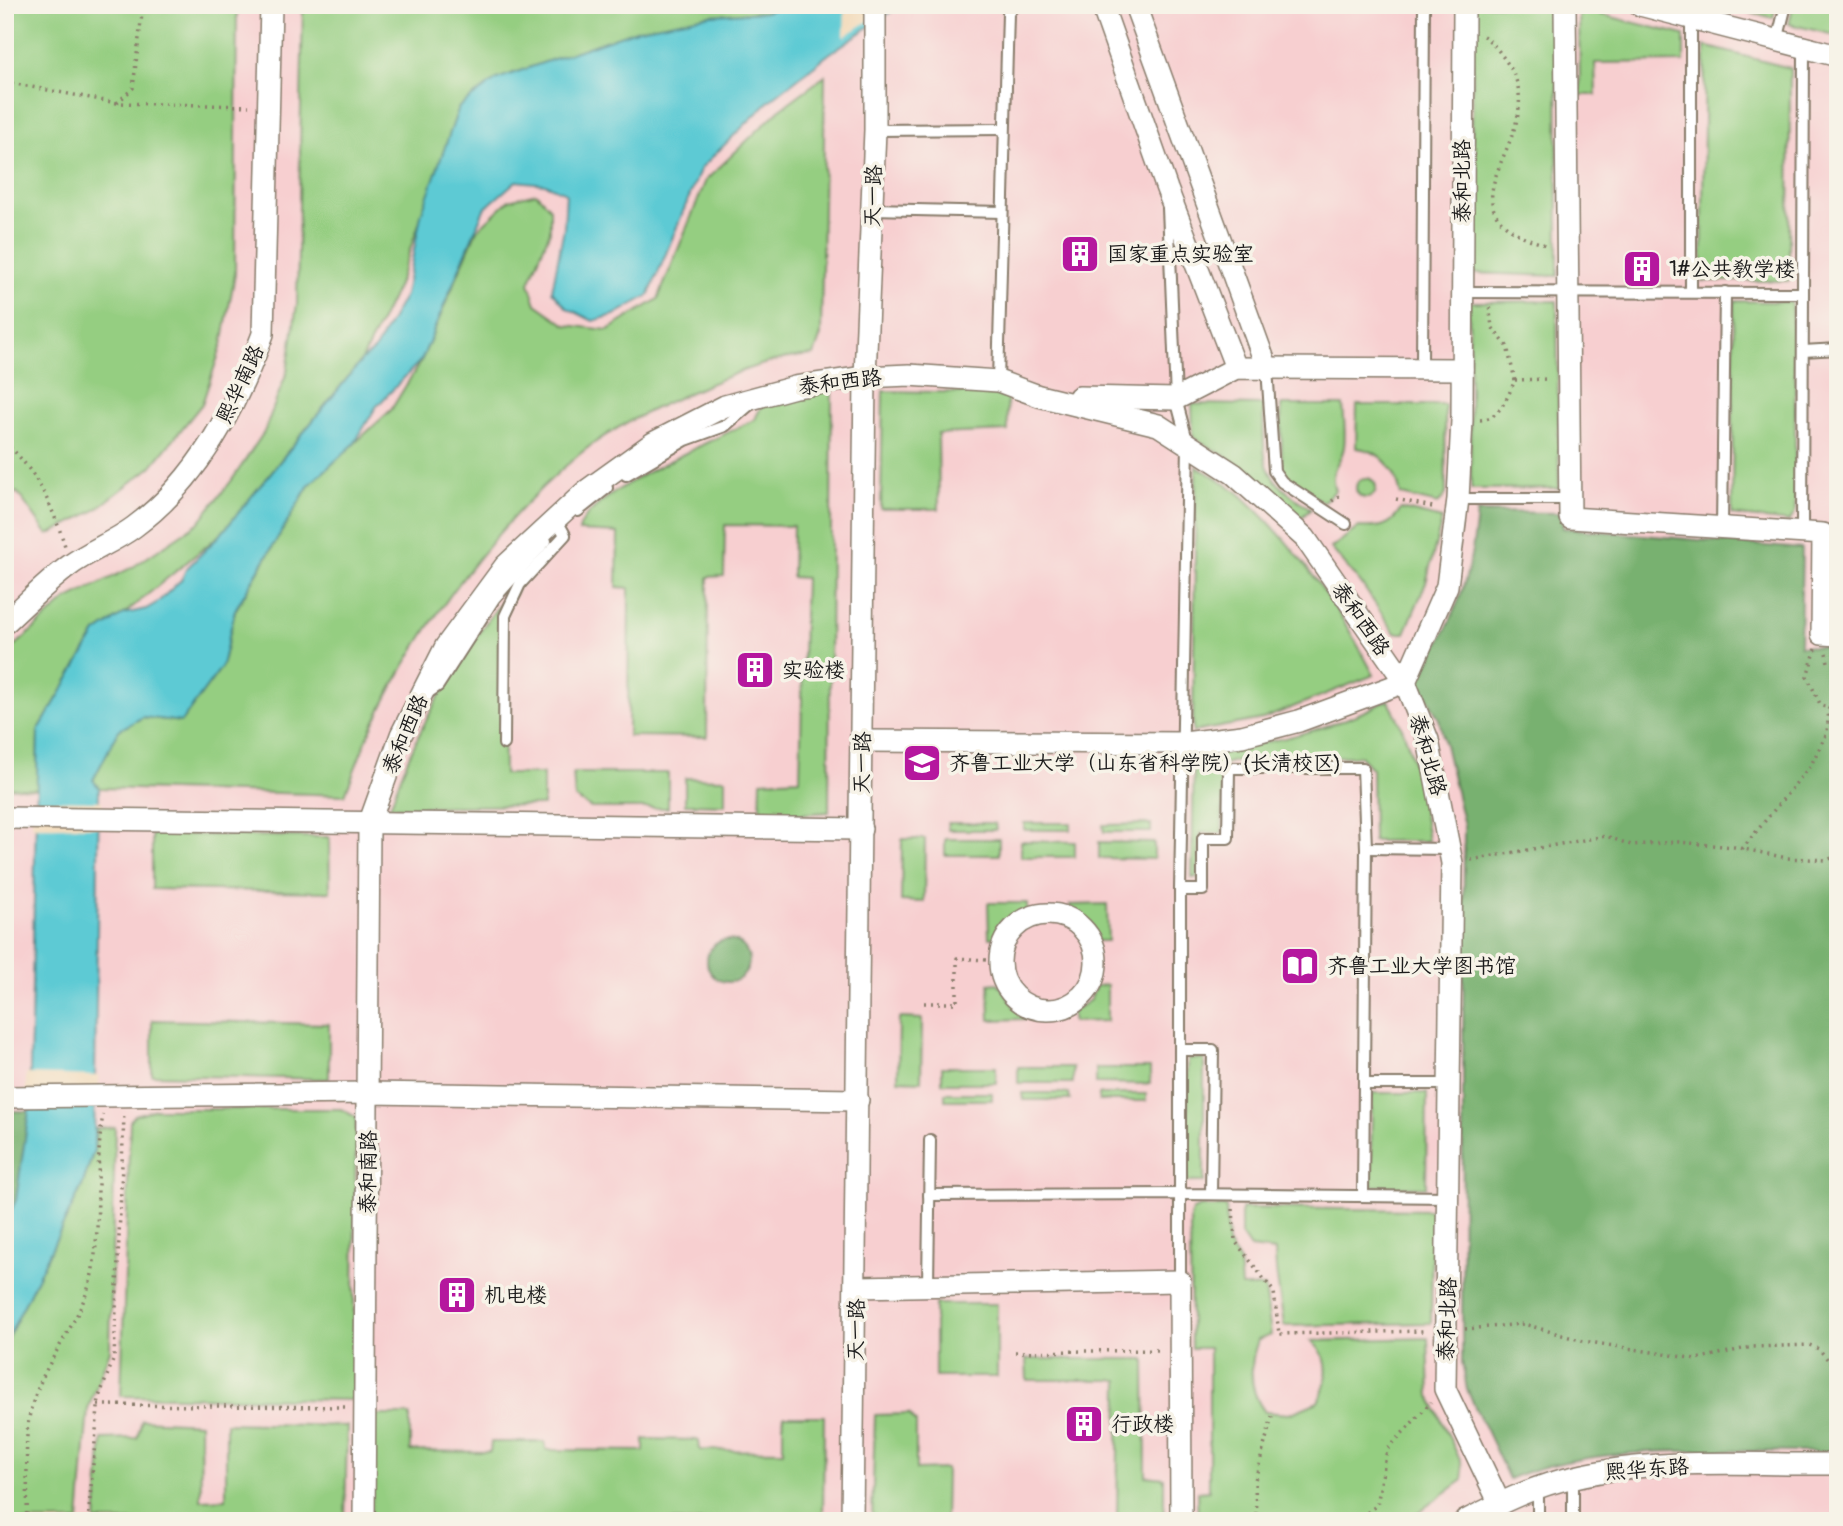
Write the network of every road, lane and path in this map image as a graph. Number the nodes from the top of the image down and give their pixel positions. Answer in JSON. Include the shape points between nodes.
{"nodes":[{"id":1,"x":143,"y":5,"type":"edge"},
{"id":2,"x":271,"y":5,"type":"edge"},
{"id":3,"x":1015,"y":5,"type":"edge"},
{"id":4,"x":1102,"y":5,"type":"edge"},
{"id":5,"x":1135,"y":5,"type":"edge"},
{"id":6,"x":1423,"y":5,"type":"edge"},
{"id":7,"x":1464,"y":5,"type":"edge"},
{"id":8,"x":1565,"y":5,"type":"edge"},
{"id":9,"x":1640,"y":5,"type":"edge"},
{"id":10,"x":1786,"y":5,"type":"edge"},
{"id":11,"x":875,"y":11,"type":"edge"},
{"id":12,"x":1691,"y":18,"type":"junction"},
{"id":13,"x":1463,"y":35,"type":"junction"},
{"id":14,"x":1777,"y":41,"type":"junction"},
{"id":15,"x":1804,"y":48,"type":"junction"},
{"id":16,"x":1838,"y":56,"type":"edge"},
{"id":17,"x":5,"y":82,"type":"edge"},
{"id":18,"x":117,"y":103,"type":"junction"},
{"id":19,"x":269,"y":106,"type":"junction"},
{"id":20,"x":1004,"y":129,"type":"junction"},
{"id":21,"x":875,"y":130,"type":"junction"},
{"id":22,"x":1167,"y":189,"type":"junction"},
{"id":23,"x":872,"y":209,"type":"junction"},
{"id":24,"x":1002,"y":212,"type":"junction"},
{"id":25,"x":1568,"y":248,"type":"junction"},
{"id":26,"x":1569,"y":291,"type":"junction"},
{"id":27,"x":1461,"y":292,"type":"junction"},
{"id":28,"x":1489,"y":292,"type":"junction"},
{"id":29,"x":1691,"y":292,"type":"junction"},
{"id":30,"x":1725,"y":292,"type":"junction"},
{"id":31,"x":1803,"y":293,"type":"junction"},
{"id":32,"x":1838,"y":349,"type":"edge"},
{"id":33,"x":1803,"y":351,"type":"junction"},
{"id":34,"x":1236,"y":368,"type":"junction"},
{"id":35,"x":1268,"y":368,"type":"junction"},
{"id":36,"x":1422,"y":369,"type":"junction"},
{"id":37,"x":1462,"y":369,"type":"junction"},
{"id":38,"x":865,"y":377,"type":"junction"},
{"id":39,"x":1569,"y":378,"type":"junction"},
{"id":40,"x":1515,"y":380,"type":"junction"},
{"id":41,"x":998,"y":382,"type":"junction"},
{"id":42,"x":1039,"y":396,"type":"junction"},
{"id":43,"x":758,"y":397,"type":"junction"},
{"id":44,"x":1176,"y":399,"type":"junction"},
{"id":45,"x":1462,"y":420,"type":"junction"},
{"id":46,"x":5,"y":442,"type":"edge"},
{"id":47,"x":1188,"y":444,"type":"junction"},
{"id":48,"x":1396,"y":499,"type":"dead end"},
{"id":49,"x":1570,"y":499,"type":"junction"},
{"id":50,"x":1457,"y":504,"type":"junction"},
{"id":51,"x":1346,"y":524,"type":"dead end"},
{"id":52,"x":560,"y":526,"type":"junction"},
{"id":53,"x":1722,"y":527,"type":"junction"},
{"id":54,"x":1802,"y":533,"type":"junction"},
{"id":55,"x":71,"y":565,"type":"junction"},
{"id":56,"x":5,"y":623,"type":"edge"},
{"id":57,"x":1830,"y":634,"type":"edge"},
{"id":58,"x":1838,"y":666,"type":"edge"},
{"id":59,"x":1405,"y":682,"type":"junction"},
{"id":60,"x":419,"y":698,"type":"junction"},
{"id":61,"x":1829,"y":707,"type":"junction"},
{"id":62,"x":1838,"y":708,"type":"edge"},
{"id":63,"x":862,"y":741,"type":"junction"},
{"id":64,"x":1184,"y":743,"type":"junction"},
{"id":65,"x":504,"y":744,"type":"dead end"},
{"id":66,"x":6,"y":818,"type":"edge"},
{"id":67,"x":369,"y":824,"type":"junction"},
{"id":68,"x":861,"y":829,"type":"junction"},
{"id":69,"x":1366,"y":848,"type":"junction"},
{"id":70,"x":1742,"y":849,"type":"junction"},
{"id":71,"x":1451,"y":856,"type":"junction"},
{"id":72,"x":1838,"y":856,"type":"edge"},
{"id":73,"x":1180,"y":890,"type":"junction"},
{"id":74,"x":1000,"y":961,"type":"junction"},
{"id":75,"x":924,"y":1003,"type":"dead end"},
{"id":76,"x":1180,"y":1050,"type":"junction"},
{"id":77,"x":1364,"y":1084,"type":"junction"},
{"id":78,"x":1451,"y":1084,"type":"junction"},
{"id":79,"x":369,"y":1093,"type":"junction"},
{"id":80,"x":116,"y":1096,"type":"junction"},
{"id":81,"x":5,"y":1097,"type":"edge"},
{"id":82,"x":858,"y":1100,"type":"junction"},
{"id":83,"x":930,"y":1140,"type":"dead end"},
{"id":84,"x":1180,"y":1194,"type":"junction"},
{"id":85,"x":929,"y":1195,"type":"junction"},
{"id":86,"x":1211,"y":1195,"type":"junction"},
{"id":87,"x":1232,"y":1195,"type":"junction"},
{"id":88,"x":1363,"y":1196,"type":"junction"},
{"id":89,"x":1450,"y":1197,"type":"junction"},
{"id":90,"x":1180,"y":1281,"type":"junction"},
{"id":91,"x":928,"y":1285,"type":"junction"},
{"id":92,"x":857,"y":1287,"type":"junction"},
{"id":93,"x":1447,"y":1331,"type":"junction"},
{"id":94,"x":1180,"y":1349,"type":"junction"},
{"id":95,"x":1015,"y":1352,"type":"dead end"},
{"id":96,"x":1838,"y":1372,"type":"edge"},
{"id":97,"x":1445,"y":1389,"type":"junction"},
{"id":98,"x":98,"y":1405,"type":"junction"},
{"id":99,"x":365,"y":1407,"type":"junction"},
{"id":100,"x":1273,"y":1413,"type":"dead end"},
{"id":101,"x":1838,"y":1464,"type":"edge"},
{"id":102,"x":1573,"y":1477,"type":"junction"},
{"id":103,"x":1538,"y":1488,"type":"junction"},
{"id":104,"x":1500,"y":1504,"type":"junction"},
{"id":105,"x":26,"y":1521,"type":"edge"},
{"id":106,"x":88,"y":1521,"type":"edge"},
{"id":107,"x":364,"y":1521,"type":"edge"},
{"id":108,"x":852,"y":1521,"type":"edge"},
{"id":109,"x":1181,"y":1521,"type":"edge"},
{"id":110,"x":1256,"y":1521,"type":"edge"},
{"id":111,"x":1356,"y":1521,"type":"edge"},
{"id":112,"x":1465,"y":1521,"type":"edge"},
{"id":113,"x":1538,"y":1521,"type":"edge"},
{"id":114,"x":1573,"y":1521,"type":"edge"}],
"edges":[{"from":1,"to":18,"type":"path","via":[[133,88]]},
{"from":2,"to":19,"type":"street","name":"熙华南路"},
{"from":3,"to":20,"type":"lane","via":[[1008,13]]},
{"from":4,"to":22,"type":"street"},
{"from":5,"to":35,"type":"street"},
{"from":6,"to":36,"type":"lane"},
{"from":7,"to":13,"type":"street","name":"泰和北路"},
{"from":8,"to":25,"type":"street"},
{"from":9,"to":12,"type":"street"},
{"from":10,"to":14,"type":"lane"},
{"from":11,"to":21,"type":"street","name":"天一路"},
{"from":12,"to":14,"type":"street"},
{"from":12,"to":29,"type":"lane"},
{"from":13,"to":25,"type":"path","via":[[1487,38],[1510,67],[1521,92],[1516,131],[1492,181],[1491,204],[1508,229],[1547,246]]},
{"from":13,"to":27,"type":"street","name":"泰和北路"},
{"from":14,"to":15,"type":"street"},
{"from":15,"to":16,"type":"street"},
{"from":15,"to":31,"type":"lane"},
{"from":17,"to":18,"type":"path"},
{"from":18,"to":19,"type":"path"},
{"from":19,"to":55,"type":"street","name":"熙华南路","via":[[263,334],[245,382],[201,459],[174,489],[134,527]]},
{"from":20,"to":21,"type":"lane"},
{"from":20,"to":24,"type":"lane"},
{"from":21,"to":23,"type":"street","name":"天一路"},
{"from":22,"to":34,"type":"street"},
{"from":22,"to":44,"type":"lane"},
{"from":23,"to":24,"type":"lane"},
{"from":23,"to":38,"type":"street","name":"天一路"},
{"from":24,"to":41,"type":"lane"},
{"from":25,"to":26,"type":"street"},
{"from":26,"to":28,"type":"lane"},
{"from":26,"to":29,"type":"lane"},
{"from":26,"to":39,"type":"street"},
{"from":27,"to":28,"type":"lane"},
{"from":27,"to":37,"type":"street","name":"泰和北路"},
{"from":28,"to":40,"type":"path","via":[[1489,318],[1507,346]]},
{"from":29,"to":30,"type":"lane"},
{"from":30,"to":31,"type":"lane"},
{"from":30,"to":53,"type":"lane"},
{"from":31,"to":33,"type":"lane"},
{"from":32,"to":33,"type":"lane"},
{"from":33,"to":54,"type":"lane"},
{"from":34,"to":35,"type":"street"},
{"from":34,"to":44,"type":"street"},
{"from":35,"to":36,"type":"street"},
{"from":35,"to":51,"type":"lane","via":[[1274,471],[1283,482]]},
{"from":36,"to":37,"type":"street"},
{"from":37,"to":45,"type":"street","name":"泰和北路"},
{"from":38,"to":41,"type":"street","name":"泰和西路","via":[[909,375]]},
{"from":38,"to":43,"type":"street","name":"泰和西路"},
{"from":38,"to":63,"type":"street","name":"天一路"},
{"from":39,"to":40,"type":"path"},
{"from":39,"to":49,"type":"street"},
{"from":40,"to":45,"type":"path","via":[[1503,405],[1489,420]]},
{"from":41,"to":42,"type":"street","name":"泰和西路"},
{"from":42,"to":44,"type":"street"},
{"from":42,"to":47,"type":"street","name":"泰和西路","via":[[1158,425]]},
{"from":43,"to":52,"type":"lane","via":[[724,426],[686,440],[636,468]]},
{"from":43,"to":60,"type":"street","name":"泰和西路","via":[[725,406],[653,443],[586,491],[505,566],[446,646]]},
{"from":44,"to":47,"type":"lane"},
{"from":45,"to":50,"type":"street","name":"泰和北路"},
{"from":46,"to":55,"type":"path","via":[[39,480]]},
{"from":47,"to":59,"type":"street","name":"泰和西路","via":[[1234,474],[1305,538]]},
{"from":47,"to":64,"type":"lane"},
{"from":48,"to":50,"type":"path","via":[[1423,507]]},
{"from":49,"to":50,"type":"lane"},
{"from":49,"to":53,"type":"street","via":[[1570,517]]},
{"from":50,"to":59,"type":"street","name":"泰和北路","via":[[1447,586]]},
{"from":52,"to":60,"type":"lane","via":[[494,599],[438,687]]},
{"from":52,"to":65,"type":"lane","via":[[565,535],[520,584],[505,616]]},
{"from":53,"to":54,"type":"street"},
{"from":54,"to":57,"type":"street","via":[[1823,534]]},
{"from":55,"to":56,"type":"street","name":"熙华南路"},
{"from":57,"to":58,"type":"path","via":[[1828,662]]},
{"from":57,"to":61,"type":"path","via":[[1807,676],[1821,706]]},
{"from":59,"to":64,"type":"street","via":[[1299,721],[1242,736]]},
{"from":59,"to":71,"type":"street","name":"泰和北路","via":[[1428,740]]},
{"from":60,"to":67,"type":"street","name":"泰和西路"},
{"from":61,"to":62,"type":"path"},
{"from":61,"to":70,"type":"path","via":[[1828,733],[1811,765]]},
{"from":63,"to":64,"type":"street"},
{"from":63,"to":68,"type":"street","name":"天一路"},
{"from":64,"to":73,"type":"lane"},
{"from":66,"to":67,"type":"street"},
{"from":67,"to":68,"type":"street"},
{"from":67,"to":79,"type":"street","name":"泰和南路"},
{"from":68,"to":82,"type":"street","name":"天一路"},
{"from":69,"to":71,"type":"lane"},
{"from":69,"to":73,"type":"lane","via":[[1363,768],[1229,768],[1228,838],[1203,838],[1203,890]]},
{"from":69,"to":77,"type":"lane"},
{"from":70,"to":71,"type":"path","via":[[1678,842],[1630,845],[1606,836]]},
{"from":70,"to":72,"type":"path","via":[[1787,858],[1826,860]]},
{"from":71,"to":78,"type":"street","name":"泰和北路"},
{"from":73,"to":76,"type":"lane"},
{"from":74,"to":74,"type":"street","via":[[1003,946],[1021,922],[1049,914],[1064,916],[1083,929],[1096,963],[1093,978],[1075,1002],[1047,1010],[1032,1008],[1008,990]]},
{"from":74,"to":75,"type":"path","via":[[957,958],[957,1003]]},
{"from":76,"to":84,"type":"lane"},
{"from":76,"to":86,"type":"lane","via":[[1213,1050]]},
{"from":77,"to":78,"type":"lane"},
{"from":77,"to":88,"type":"lane"},
{"from":78,"to":89,"type":"street","name":"泰和北路"},
{"from":79,"to":80,"type":"street"},
{"from":79,"to":82,"type":"street"},
{"from":79,"to":99,"type":"street","name":"泰和南路"},
{"from":80,"to":81,"type":"street"},
{"from":80,"to":98,"type":"path","via":[[114,1358]]},
{"from":80,"to":105,"type":"path","via":[[102,1119],[91,1276],[70,1334],[33,1400],[27,1436]]},
{"from":82,"to":92,"type":"street","name":"天一路"},
{"from":83,"to":85,"type":"lane"},
{"from":84,"to":85,"type":"lane"},
{"from":84,"to":86,"type":"lane"},
{"from":84,"to":90,"type":"lane"},
{"from":85,"to":91,"type":"lane"},
{"from":86,"to":87,"type":"lane"},
{"from":87,"to":88,"type":"lane"},
{"from":87,"to":93,"type":"path","via":[[1235,1241],[1275,1292],[1279,1334]]},
{"from":88,"to":89,"type":"lane"},
{"from":89,"to":93,"type":"street","name":"泰和北路"},
{"from":90,"to":91,"type":"street"},
{"from":90,"to":94,"type":"street"},
{"from":91,"to":92,"type":"street"},
{"from":92,"to":108,"type":"street","name":"天一路"},
{"from":93,"to":96,"type":"path","via":[[1524,1324],[1583,1341],[1696,1359],[1752,1347],[1809,1345],[1819,1349]]},
{"from":93,"to":97,"type":"street","name":"泰和北路"},
{"from":94,"to":95,"type":"path"},
{"from":94,"to":109,"type":"street"},
{"from":97,"to":104,"type":"street","name":"泰和北路"},
{"from":97,"to":111,"type":"path","via":[[1387,1450],[1377,1505]]},
{"from":98,"to":99,"type":"path"},
{"from":98,"to":106,"type":"path"},
{"from":99,"to":107,"type":"street","name":"泰和南路"},
{"from":100,"to":110,"type":"path","via":[[1255,1480]]},
{"from":101,"to":102,"type":"street","name":"熙华东路","via":[[1670,1465]]},
{"from":102,"to":103,"type":"street","name":"熙华东路"},
{"from":102,"to":114,"type":"lane"},
{"from":103,"to":104,"type":"street","name":"熙华东路"},
{"from":103,"to":113,"type":"lane"},
{"from":104,"to":112,"type":"street","name":"熙华东路"}]}
